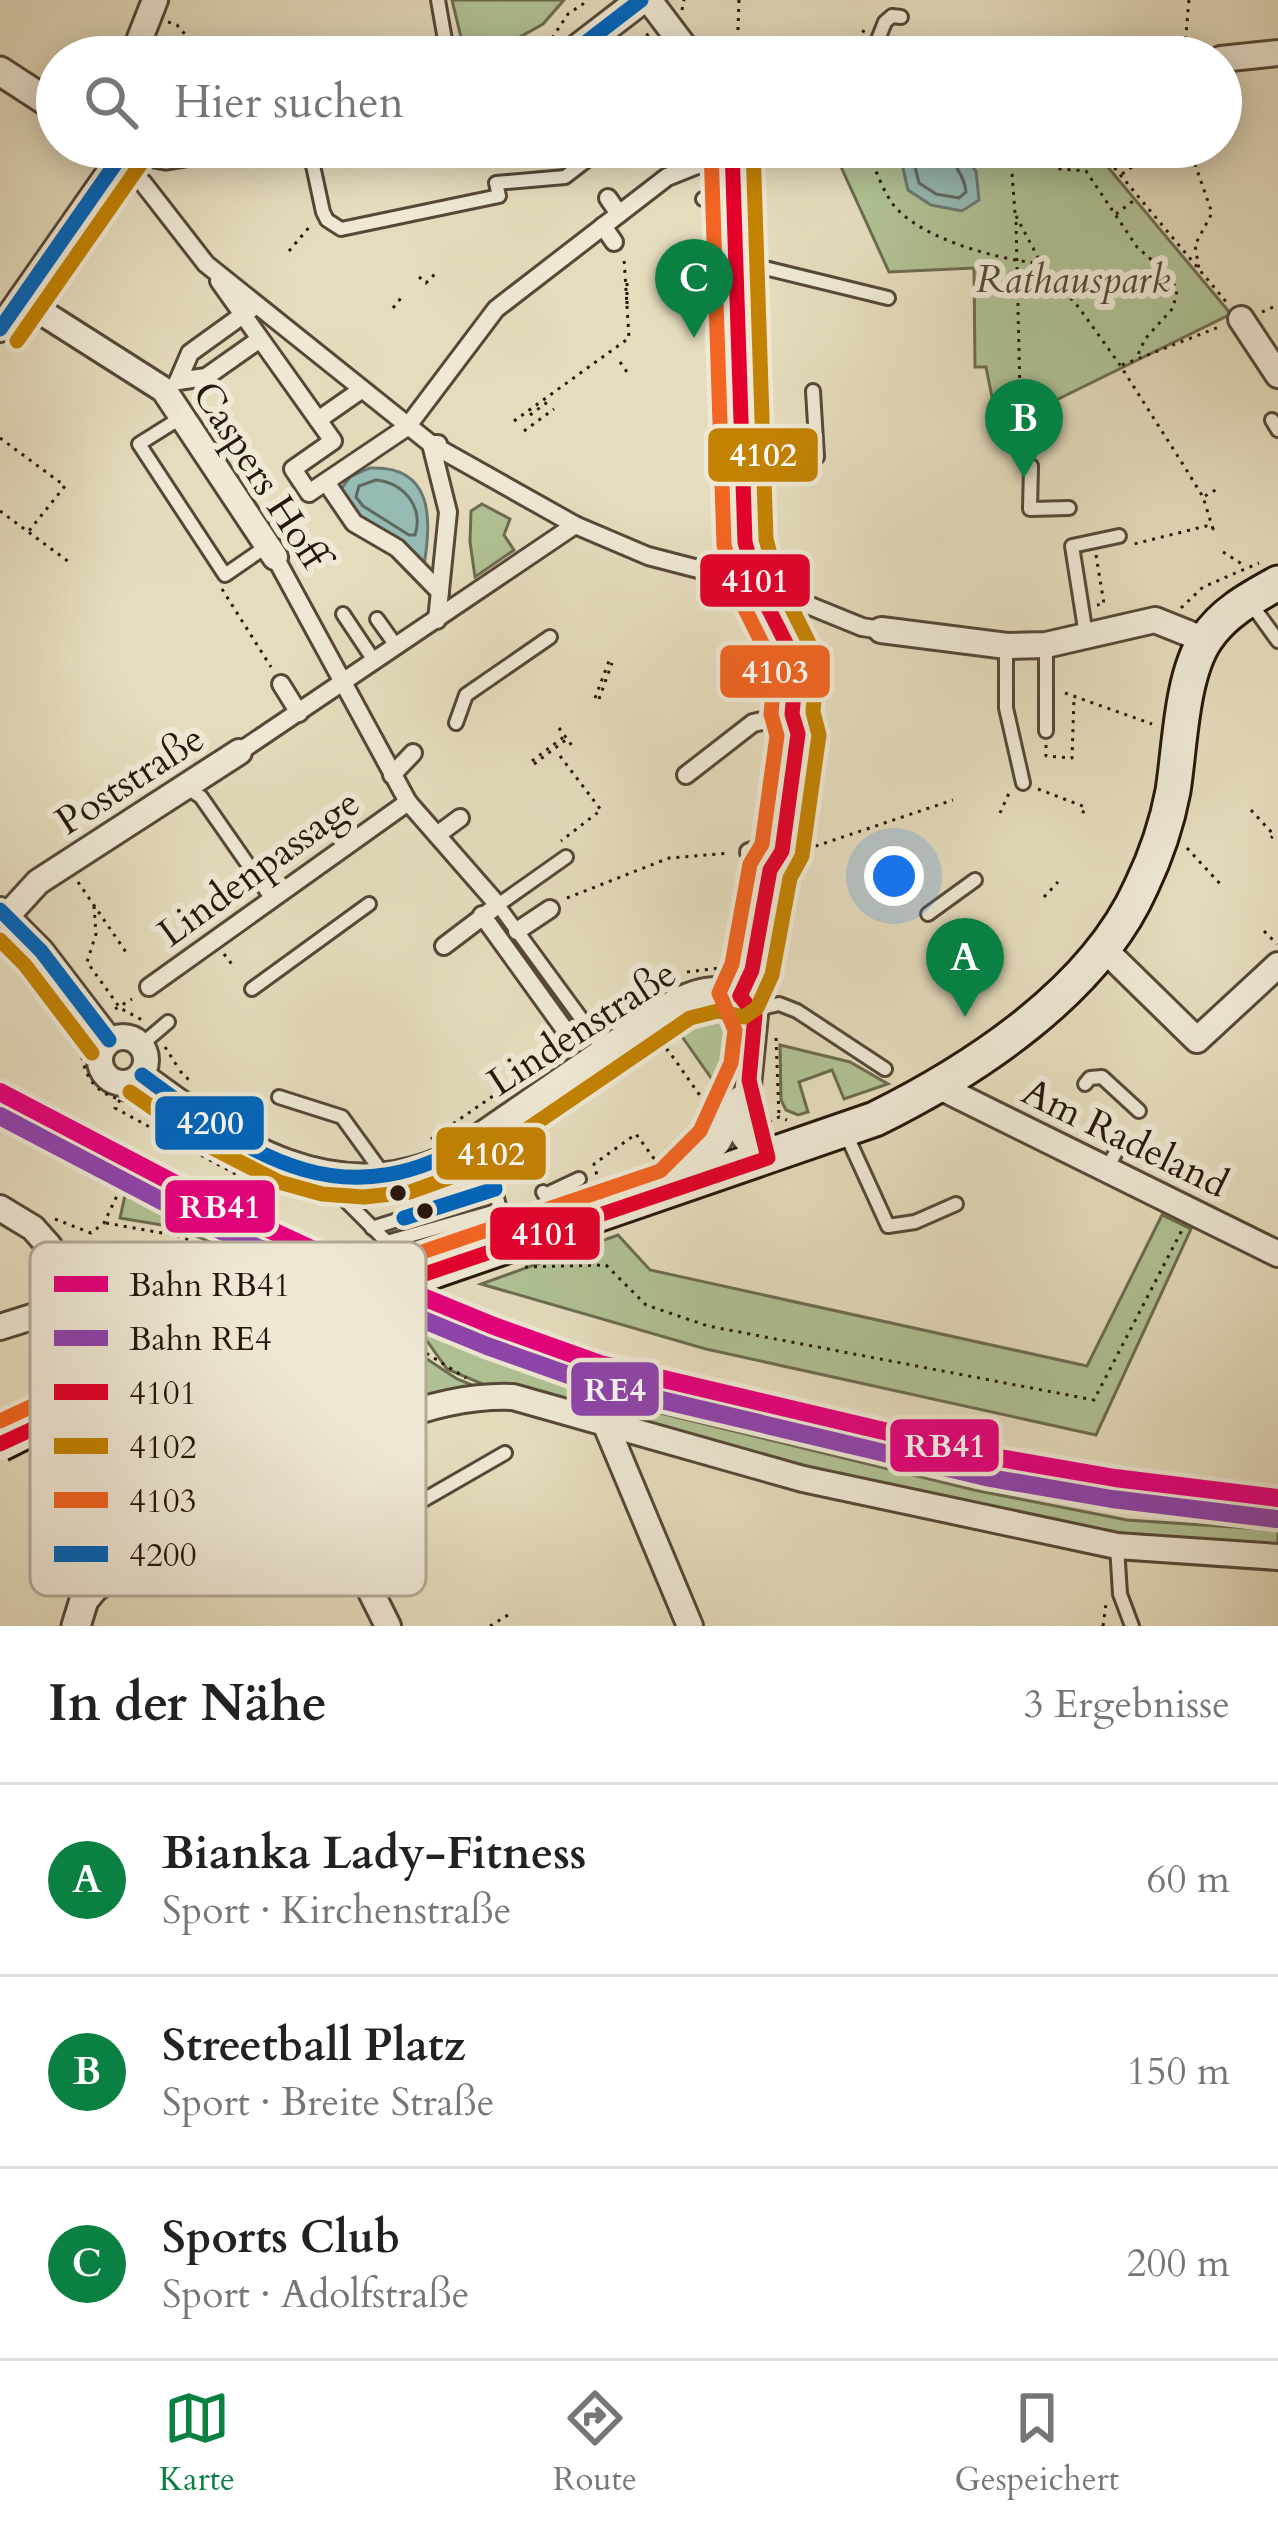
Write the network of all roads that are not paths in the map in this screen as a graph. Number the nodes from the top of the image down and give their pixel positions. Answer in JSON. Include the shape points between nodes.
{"nodes":[{"id":1,"x":438,"y":0,"type":"edge"},
{"id":2,"x":645,"y":0,"type":"edge"},
{"id":3,"x":152,"y":8,"type":"edge"},
{"id":4,"x":901,"y":16,"type":"dead end"},
{"id":5,"x":141,"y":36,"type":"edge"},
{"id":6,"x":444,"y":36,"type":"edge"},
{"id":7,"x":581,"y":36,"type":"edge"},
{"id":8,"x":675,"y":36,"type":"edge"},
{"id":9,"x":879,"y":36,"type":"edge"},
{"id":10,"x":1278,"y":53,"type":"edge"},
{"id":11,"x":1242,"y":56,"type":"edge"},
{"id":12,"x":0,"y":71,"type":"edge"},
{"id":13,"x":36,"y":94,"type":"edge"},
{"id":14,"x":109,"y":168,"type":"edge"},
{"id":15,"x":313,"y":168,"type":"edge"},
{"id":16,"x":577,"y":168,"type":"edge"},
{"id":17,"x":690,"y":168,"type":"edge"},
{"id":18,"x":733,"y":168,"type":"edge"},
{"id":19,"x":143,"y":183,"type":"dead end"},
{"id":20,"x":734,"y":184,"type":"junction"},
{"id":21,"x":703,"y":199,"type":"dead end"},
{"id":22,"x":603,"y":226,"type":"junction"},
{"id":23,"x":614,"y":242,"type":"dead end"},
{"id":24,"x":736,"y":261,"type":"junction"},
{"id":25,"x":21,"y":298,"type":"junction"},
{"id":26,"x":888,"y":298,"type":"dead end"},
{"id":27,"x":252,"y":301,"type":"junction"},
{"id":28,"x":1241,"y":319,"type":"road end"},
{"id":29,"x":0,"y":328,"type":"edge"},
{"id":30,"x":260,"y":339,"type":"junction"},
{"id":31,"x":1278,"y":374,"type":"edge"},
{"id":32,"x":362,"y":389,"type":"junction"},
{"id":33,"x":813,"y":391,"type":"dead end"},
{"id":34,"x":408,"y":398,"type":"dead end"},
{"id":35,"x":182,"y":417,"type":"junction"},
{"id":36,"x":318,"y":420,"type":"junction"},
{"id":37,"x":407,"y":427,"type":"junction"},
{"id":38,"x":431,"y":444,"type":"junction"},
{"id":39,"x":454,"y":445,"type":"dead end"},
{"id":40,"x":1031,"y":466,"type":"road end"},
{"id":41,"x":743,"y":467,"type":"junction"},
{"id":42,"x":326,"y":482,"type":"junction"},
{"id":43,"x":1069,"y":508,"type":"dead end"},
{"id":44,"x":575,"y":525,"type":"junction"},
{"id":45,"x":1125,"y":541,"type":"road end"},
{"id":46,"x":745,"y":542,"type":"joint"},
{"id":47,"x":272,"y":551,"type":"junction"},
{"id":48,"x":1258,"y":578,"type":"edge"},
{"id":49,"x":756,"y":584,"type":"junction"},
{"id":50,"x":440,"y":592,"type":"junction"},
{"id":51,"x":343,"y":614,"type":"dead end"},
{"id":52,"x":377,"y":619,"type":"dead end"},
{"id":53,"x":437,"y":620,"type":"junction"},
{"id":54,"x":880,"y":630,"type":"joint"},
{"id":55,"x":1086,"y":636,"type":"junction"},
{"id":56,"x":550,"y":638,"type":"dead end"},
{"id":57,"x":1204,"y":640,"type":"junction"},
{"id":58,"x":1278,"y":641,"type":"edge"},
{"id":59,"x":1046,"y":645,"type":"junction"},
{"id":60,"x":1006,"y":646,"type":"junction"},
{"id":61,"x":397,"y":647,"type":"junction"},
{"id":62,"x":375,"y":662,"type":"junction"},
{"id":63,"x":281,"y":684,"type":"road end"},
{"id":64,"x":343,"y":684,"type":"junction"},
{"id":65,"x":299,"y":713,"type":"junction"},
{"id":66,"x":792,"y":714,"type":"junction"},
{"id":67,"x":456,"y":723,"type":"dead end"},
{"id":68,"x":1046,"y":731,"type":"road end"},
{"id":69,"x":239,"y":752,"type":"joint"},
{"id":70,"x":413,"y":753,"type":"dead end"},
{"id":71,"x":392,"y":775,"type":"junction"},
{"id":72,"x":686,"y":775,"type":"dead end"},
{"id":73,"x":1023,"y":783,"type":"road end"},
{"id":74,"x":186,"y":786,"type":"junction"},
{"id":75,"x":407,"y":802,"type":"junction"},
{"id":76,"x":460,"y":818,"type":"dead end"},
{"id":77,"x":436,"y":835,"type":"junction"},
{"id":78,"x":566,"y":857,"type":"dead end"},
{"id":79,"x":975,"y":880,"type":"dead end"},
{"id":80,"x":272,"y":899,"type":"junction"},
{"id":81,"x":369,"y":904,"type":"dead end"},
{"id":82,"x":550,"y":909,"type":"road end"},
{"id":83,"x":490,"y":910,"type":"junction"},
{"id":84,"x":4,"y":913,"type":"edge"},
{"id":85,"x":928,"y":914,"type":"dead end"},
{"id":86,"x":517,"y":931,"type":"junction"},
{"id":87,"x":444,"y":946,"type":"dead end"},
{"id":88,"x":1103,"y":947,"type":"junction"},
{"id":89,"x":1278,"y":965,"type":"edge"},
{"id":90,"x":149,"y":988,"type":"dead end"},
{"id":91,"x":252,"y":989,"type":"dead end"},
{"id":92,"x":756,"y":1003,"type":"junction"},
{"id":93,"x":168,"y":1022,"type":"dead end"},
{"id":94,"x":569,"y":1035,"type":"road end"},
{"id":95,"x":148,"y":1039,"type":"junction"},
{"id":96,"x":109,"y":1040,"type":"junction"},
{"id":97,"x":617,"y":1052,"type":"junction"},
{"id":98,"x":885,"y":1069,"type":"dead end"},
{"id":99,"x":142,"y":1075,"type":"junction"},
{"id":100,"x":749,"y":1080,"type":"junction"},
{"id":101,"x":1084,"y":1084,"type":"dead end"},
{"id":102,"x":940,"y":1087,"type":"junction"},
{"id":103,"x":279,"y":1097,"type":"dead end"},
{"id":104,"x":1139,"y":1111,"type":"dead end"},
{"id":105,"x":844,"y":1131,"type":"junction"},
{"id":106,"x":769,"y":1133,"type":"junction"},
{"id":107,"x":495,"y":1136,"type":"junction"},
{"id":108,"x":1119,"y":1146,"type":"dead end"},
{"id":109,"x":1106,"y":1170,"type":"junction"},
{"id":110,"x":321,"y":1175,"type":"junction"},
{"id":111,"x":386,"y":1178,"type":"junction"},
{"id":112,"x":579,"y":1179,"type":"dead end"},
{"id":113,"x":666,"y":1180,"type":"junction"},
{"id":114,"x":496,"y":1189,"type":"junction"},
{"id":115,"x":543,"y":1192,"type":"dead end"},
{"id":116,"x":956,"y":1204,"type":"dead end"},
{"id":117,"x":0,"y":1208,"type":"edge"},
{"id":118,"x":372,"y":1228,"type":"junction"},
{"id":119,"x":46,"y":1242,"type":"edge"},
{"id":120,"x":1274,"y":1247,"type":"edge"},
{"id":121,"x":426,"y":1274,"type":"edge"},
{"id":122,"x":30,"y":1318,"type":"edge"},
{"id":123,"x":0,"y":1327,"type":"edge"},
{"id":124,"x":426,"y":1409,"type":"edge"},
{"id":125,"x":605,"y":1423,"type":"junction"},
{"id":126,"x":30,"y":1435,"type":"edge"},
{"id":127,"x":0,"y":1444,"type":"edge"},
{"id":128,"x":505,"y":1453,"type":"dead end"},
{"id":129,"x":426,"y":1498,"type":"edge"},
{"id":130,"x":1117,"y":1546,"type":"junction"},
{"id":131,"x":1278,"y":1558,"type":"edge"},
{"id":132,"x":88,"y":1596,"type":"edge"},
{"id":133,"x":373,"y":1596,"type":"edge"},
{"id":134,"x":76,"y":1626,"type":"edge"},
{"id":135,"x":388,"y":1626,"type":"edge"},
{"id":136,"x":690,"y":1626,"type":"edge"},
{"id":137,"x":1132,"y":1626,"type":"edge"}],
"edges":[{"from":1,"to":6,"type":"lane"},
{"from":2,"to":7,"type":"street"},
{"from":2,"to":8,"type":"street"},
{"from":3,"to":5,"type":"street"},
{"from":4,"to":9,"type":"lane","via":[[885,22]]},
{"from":10,"to":11,"type":"street"},
{"from":12,"to":13,"type":"street"},
{"from":14,"to":25,"type":"street"},
{"from":15,"to":16,"type":"lane","via":[[323,212],[334,225],[354,228],[499,196],[496,183],[565,177]]},
{"from":17,"to":22,"type":"street","via":[[614,206]]},
{"from":18,"to":20,"type":"street"},
{"from":19,"to":27,"type":"street","via":[[206,264]]},
{"from":20,"to":21,"type":"lane"},
{"from":20,"to":24,"type":"street"},
{"from":22,"to":23,"type":"street"},
{"from":22,"to":37,"type":"street","via":[[496,308]]},
{"from":24,"to":26,"type":"lane"},
{"from":24,"to":41,"type":"street"},
{"from":25,"to":29,"type":"street"},
{"from":25,"to":35,"type":"street","name":"Caspers Hoff","via":[[164,390]]},
{"from":27,"to":30,"type":"street"},
{"from":27,"to":30,"type":"street","via":[[190,353],[178,381],[206,376]]},
{"from":27,"to":32,"type":"street"},
{"from":28,"to":31,"type":"street"},
{"from":30,"to":36,"type":"street"},
{"from":32,"to":36,"type":"street"},
{"from":32,"to":37,"type":"street"},
{"from":33,"to":41,"type":"lane","via":[[817,457]]},
{"from":34,"to":37,"type":"street"},
{"from":35,"to":47,"type":"street","name":"Caspers Hoff"},
{"from":35,"to":47,"type":"lane","via":[[139,444],[225,575]]},
{"from":36,"to":42,"type":"street","via":[[333,442],[293,469],[309,493]]},
{"from":37,"to":38,"type":"street"},
{"from":37,"to":42,"type":"street"},
{"from":38,"to":39,"type":"street"},
{"from":38,"to":44,"type":"street"},
{"from":38,"to":50,"type":"street","via":[[448,512]]},
{"from":40,"to":43,"type":"lane","via":[[1030,509]]},
{"from":41,"to":46,"type":"street"},
{"from":42,"to":50,"type":"street","via":[[354,523],[397,548]]},
{"from":44,"to":49,"type":"street","via":[[646,565]]},
{"from":44,"to":53,"type":"street","name":"Poststraße"},
{"from":45,"to":55,"type":"lane","via":[[1072,546]]},
{"from":46,"to":49,"type":"lane"},
{"from":47,"to":64,"type":"street","name":"Caspers Hoff"},
{"from":48,"to":57,"type":"main road"},
{"from":48,"to":58,"type":"lane"},
{"from":49,"to":54,"type":"street"},
{"from":49,"to":66,"type":"lane","via":[[797,665]]},
{"from":50,"to":53,"type":"street"},
{"from":51,"to":62,"type":"lane"},
{"from":52,"to":61,"type":"lane"},
{"from":53,"to":61,"type":"street","name":"Poststraße"},
{"from":54,"to":60,"type":"street"},
{"from":55,"to":57,"type":"street","via":[[1155,620]]},
{"from":55,"to":59,"type":"street"},
{"from":56,"to":67,"type":"lane","via":[[466,695]]},
{"from":57,"to":88,"type":"main road","via":[[1164,823],[1140,890]]},
{"from":59,"to":60,"type":"street"},
{"from":59,"to":68,"type":"lane"},
{"from":60,"to":73,"type":"lane","via":[[1006,708]]},
{"from":61,"to":62,"type":"street","name":"Poststraße"},
{"from":62,"to":64,"type":"street","name":"Poststraße"},
{"from":63,"to":65,"type":"street"},
{"from":64,"to":65,"type":"street","name":"Poststraße"},
{"from":64,"to":71,"type":"street","name":"Caspers Hoff"},
{"from":65,"to":69,"type":"street","name":"Poststraße"},
{"from":66,"to":72,"type":"street","via":[[753,723]]},
{"from":66,"to":92,"type":"lane","via":[[798,734],[752,970]]},
{"from":69,"to":74,"type":"street","name":"Poststraße"},
{"from":70,"to":71,"type":"street"},
{"from":71,"to":75,"type":"street","name":"Caspers Hoff"},
{"from":74,"to":80,"type":"lane"},
{"from":74,"to":84,"type":"street","name":"Poststraße"},
{"from":75,"to":77,"type":"street","name":"Caspers Hoff"},
{"from":75,"to":80,"type":"street","name":"Lindenpassage"},
{"from":76,"to":77,"type":"street"},
{"from":77,"to":83,"type":"street","name":"Caspers Hoff"},
{"from":78,"to":83,"type":"lane"},
{"from":79,"to":85,"type":"lane"},
{"from":80,"to":90,"type":"street","name":"Lindenpassage"},
{"from":81,"to":91,"type":"lane"},
{"from":82,"to":86,"type":"street"},
{"from":83,"to":86,"type":"lane"},
{"from":83,"to":87,"type":"street"},
{"from":83,"to":94,"type":"street","name":"Caspers Hoff"},
{"from":84,"to":96,"type":"street","name":"Lindenstraße"},
{"from":86,"to":97,"type":"lane"},
{"from":88,"to":89,"type":"street","via":[[1197,1040]]},
{"from":88,"to":102,"type":"main road","via":[[1013,1034]]},
{"from":92,"to":97,"type":"street","name":"Lindenstraße","via":[[718,989],[689,995]]},
{"from":92,"to":98,"type":"lane","name":"Lindenstraße","via":[[817,1021]]},
{"from":92,"to":100,"type":"street"},
{"from":93,"to":95,"type":"lane"},
{"from":95,"to":96,"type":"street"},
{"from":95,"to":99,"type":"street"},
{"from":96,"to":99,"type":"street","name":"Lindenstraße","via":[[101,1050],[103,1074],[122,1084]]},
{"from":97,"to":107,"type":"street","name":"Lindenstraße"},
{"from":99,"to":110,"type":"street","name":"Lindenstraße","via":[[173,1082],[188,1110]]},
{"from":100,"to":106,"type":"street","via":[[743,1135],[753,1149]]},
{"from":100,"to":113,"type":"street","via":[[718,1142],[693,1172]]},
{"from":101,"to":104,"type":"lane","via":[[1102,1077]]},
{"from":102,"to":105,"type":"main road"},
{"from":102,"to":109,"type":"street","name":"Am Radeland"},
{"from":103,"to":111,"type":"lane","via":[[342,1117]]},
{"from":105,"to":106,"type":"main road"},
{"from":105,"to":116,"type":"lane","via":[[889,1226]]},
{"from":106,"to":113,"type":"main road"},
{"from":107,"to":111,"type":"street","name":"Lindenstraße"},
{"from":107,"to":114,"type":"lane"},
{"from":108,"to":109,"type":"lane"},
{"from":109,"to":120,"type":"street","name":"Am Radeland"},
{"from":110,"to":111,"type":"street","name":"Lindenstraße"},
{"from":110,"to":118,"type":"lane"},
{"from":112,"to":115,"type":"lane"},
{"from":113,"to":121,"type":"main road","bridge":true},
{"from":114,"to":118,"type":"lane"},
{"from":114,"to":118,"type":"lane","via":[[500,1210],[387,1242]]},
{"from":117,"to":119,"type":"street"},
{"from":122,"to":123,"type":"street"},
{"from":124,"to":125,"type":"street","via":[[513,1396]]},
{"from":125,"to":130,"type":"street","via":[[803,1480]]},
{"from":125,"to":136,"type":"street"},
{"from":126,"to":127,"type":"main road","bridge":true},
{"from":128,"to":129,"type":"lane"},
{"from":130,"to":131,"type":"street"},
{"from":130,"to":137,"type":"lane"},
{"from":132,"to":134,"type":"street"},
{"from":133,"to":135,"type":"street"}]}
